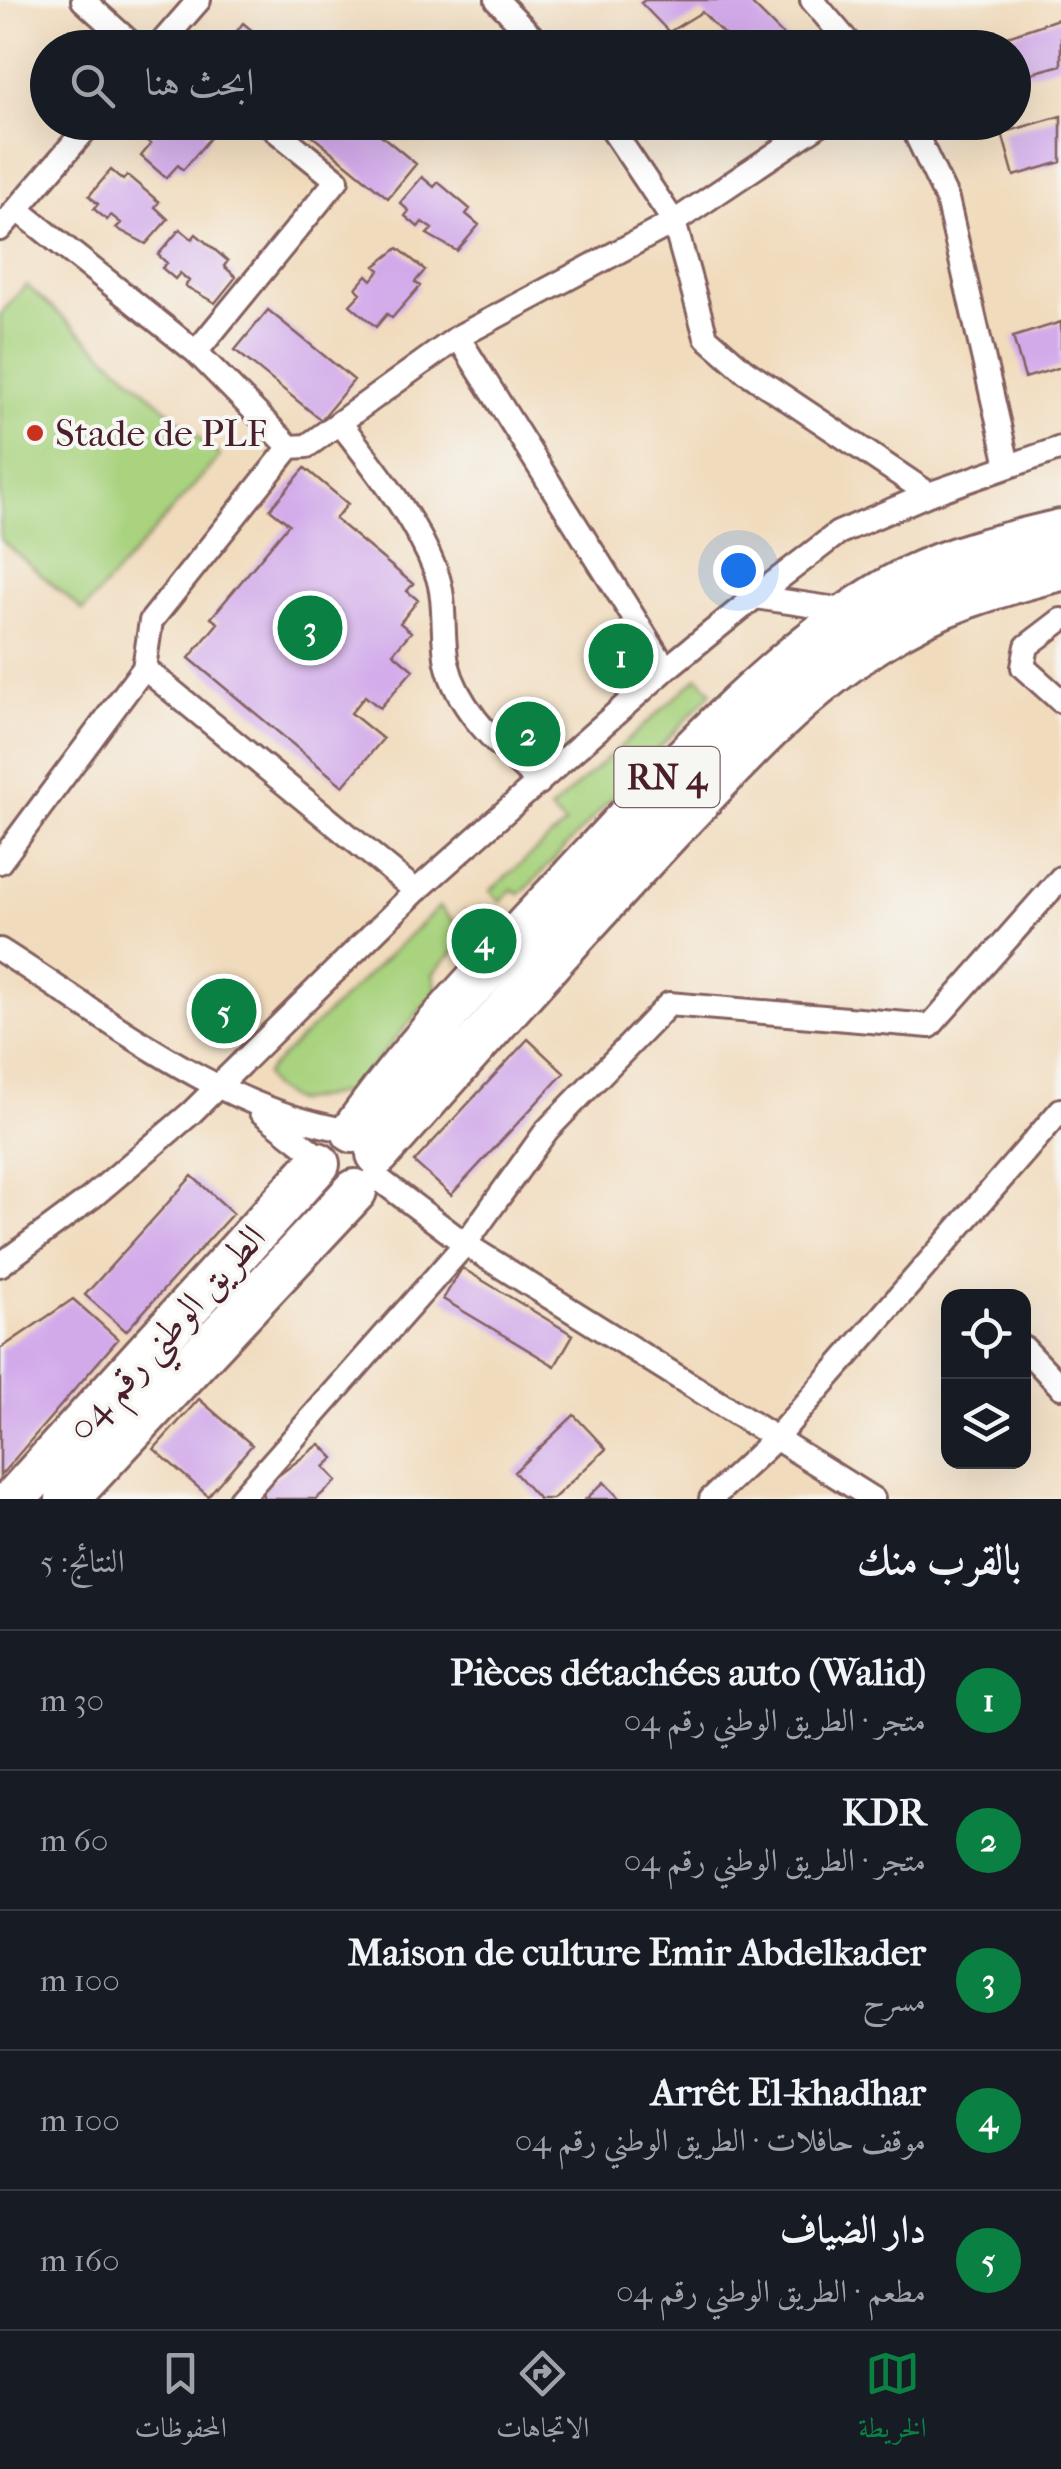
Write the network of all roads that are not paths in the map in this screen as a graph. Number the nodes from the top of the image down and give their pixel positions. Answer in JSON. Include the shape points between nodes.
{"nodes":[{"id":1,"x":83,"y":0,"type":"edge"},
{"id":2,"x":199,"y":0,"type":"edge"},
{"id":3,"x":497,"y":0,"type":"edge"},
{"id":4,"x":812,"y":0,"type":"edge"},
{"id":5,"x":832,"y":0,"type":"edge"},
{"id":6,"x":116,"y":30,"type":"edge"},
{"id":7,"x":175,"y":30,"type":"edge"},
{"id":8,"x":526,"y":30,"type":"edge"},
{"id":9,"x":838,"y":30,"type":"edge"},
{"id":10,"x":843,"y":30,"type":"edge"},
{"id":11,"x":76,"y":140,"type":"edge"},
{"id":12,"x":287,"y":140,"type":"edge"},
{"id":13,"x":619,"y":140,"type":"edge"},
{"id":14,"x":795,"y":140,"type":"edge"},
{"id":15,"x":919,"y":140,"type":"edge"},
{"id":16,"x":17,"y":209,"type":"junction"},
{"id":17,"x":674,"y":222,"type":"junction"},
{"id":18,"x":0,"y":229,"type":"edge"},
{"id":19,"x":458,"y":337,"type":"junction"},
{"id":20,"x":196,"y":352,"type":"junction"},
{"id":21,"x":341,"y":424,"type":"junction"},
{"id":22,"x":290,"y":447,"type":"junction"},
{"id":23,"x":1061,"y":448,"type":"edge"},
{"id":24,"x":1008,"y":465,"type":"junction"},
{"id":25,"x":929,"y":494,"type":"junction"},
{"id":26,"x":1061,"y":531,"type":"edge"},
{"id":27,"x":1061,"y":569,"type":"edge"},
{"id":28,"x":755,"y":597,"type":"junction"},
{"id":29,"x":855,"y":612,"type":"junction"},
{"id":30,"x":1061,"y":620,"type":"edge"},
{"id":31,"x":144,"y":668,"type":"junction"},
{"id":32,"x":666,"y":669,"type":"junction"},
{"id":33,"x":1061,"y":701,"type":"edge"},
{"id":34,"x":538,"y":783,"type":"junction"},
{"id":35,"x":0,"y":862,"type":"edge"},
{"id":36,"x":1061,"y":878,"type":"edge"},
{"id":37,"x":416,"y":891,"type":"junction"},
{"id":38,"x":0,"y":950,"type":"edge"},
{"id":39,"x":215,"y":1085,"type":"junction"},
{"id":40,"x":251,"y":1103,"type":"junction"},
{"id":41,"x":1061,"y":1110,"type":"edge"},
{"id":42,"x":349,"y":1157,"type":"junction"},
{"id":43,"x":465,"y":1244,"type":"junction"},
{"id":44,"x":0,"y":1265,"type":"edge"},
{"id":45,"x":1031,"y":1355,"type":"edge"},
{"id":46,"x":1061,"y":1387,"type":"edge"},
{"id":47,"x":776,"y":1438,"type":"junction"},
{"id":48,"x":14,"y":1499,"type":"edge"},
{"id":49,"x":67,"y":1499,"type":"edge"},
{"id":50,"x":240,"y":1499,"type":"edge"},
{"id":51,"x":711,"y":1499,"type":"edge"},
{"id":52,"x":873,"y":1499,"type":"edge"}],
"edges":[{"from":1,"to":6,"type":"street"},
{"from":2,"to":7,"type":"street"},
{"from":3,"to":8,"type":"street"},
{"from":4,"to":9,"type":"street"},
{"from":5,"to":10,"type":"street"},
{"from":11,"to":16,"type":"street"},
{"from":12,"to":20,"type":"street","via":[[337,180]]},
{"from":13,"to":17,"type":"street"},
{"from":14,"to":17,"type":"street"},
{"from":15,"to":24,"type":"street","via":[[948,199]]},
{"from":16,"to":18,"type":"street"},
{"from":16,"to":20,"type":"street"},
{"from":17,"to":19,"type":"street"},
{"from":17,"to":25,"type":"street","via":[[706,337],[744,371]]},
{"from":19,"to":21,"type":"street"},
{"from":19,"to":32,"type":"street"},
{"from":20,"to":22,"type":"street"},
{"from":21,"to":22,"type":"street","via":[[307,446]]},
{"from":21,"to":34,"type":"street","via":[[388,485],[436,572],[457,692]]},
{"from":22,"to":31,"type":"street","via":[[151,620]]},
{"from":23,"to":24,"type":"street"},
{"from":24,"to":25,"type":"street"},
{"from":25,"to":28,"type":"street","via":[[838,533]]},
{"from":26,"to":29,"type":"highway","name":"الطريق الوطني رقم 04","number":"RN 4","via":[[941,565]]},
{"from":27,"to":42,"type":"highway","name":"الطريق الوطني رقم 04","number":"RN 4","via":[[962,597],[865,650],[725,772],[556,969]]},
{"from":28,"to":29,"type":"street"},
{"from":28,"to":32,"type":"street"},
{"from":29,"to":42,"type":"highway","name":"الطريق الوطني رقم 04","number":"RN 4","via":[[698,746],[538,914],[455,990]]},
{"from":30,"to":33,"type":"street","via":[[1027,646],[1023,666]]},
{"from":31,"to":35,"type":"street"},
{"from":31,"to":37,"type":"street"},
{"from":32,"to":34,"type":"street"},
{"from":34,"to":37,"type":"street"},
{"from":36,"to":43,"type":"street","via":[[930,1026],[669,1004],[547,1130]]},
{"from":37,"to":39,"type":"street"},
{"from":38,"to":39,"type":"street"},
{"from":39,"to":40,"type":"street"},
{"from":39,"to":44,"type":"street","via":[[92,1197]]},
{"from":40,"to":42,"type":"street"},
{"from":40,"to":42,"type":"street"},
{"from":41,"to":47,"type":"street"},
{"from":42,"to":43,"type":"street"},
{"from":42,"to":48,"type":"highway","name":"الطريق الوطني رقم 04","number":"RN 4"},
{"from":42,"to":49,"type":"highway","name":"الطريق الوطني رقم 04","number":"RN 4"},
{"from":43,"to":47,"type":"street"},
{"from":43,"to":50,"type":"street"},
{"from":45,"to":46,"type":"street"},
{"from":47,"to":51,"type":"street"},
{"from":47,"to":52,"type":"street"}]}
